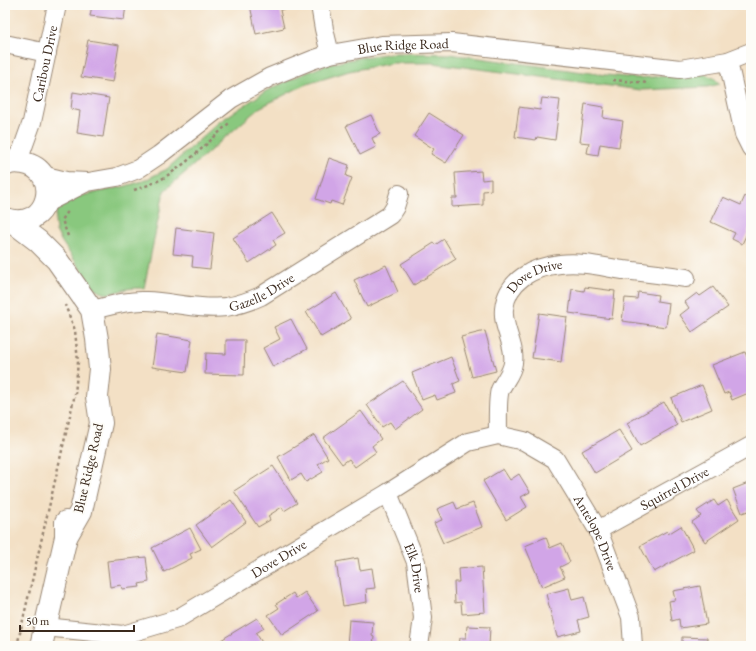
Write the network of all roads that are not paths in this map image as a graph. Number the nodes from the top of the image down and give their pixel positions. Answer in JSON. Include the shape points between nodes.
{"nodes":[{"id":1,"x":57,"y":5,"type":"edge"},
{"id":2,"x":320,"y":5,"type":"edge"},
{"id":3,"x":5,"y":44,"type":"edge"},
{"id":4,"x":47,"y":52,"type":"junction"},
{"id":5,"x":751,"y":52,"type":"edge"},
{"id":6,"x":330,"y":54,"type":"junction"},
{"id":7,"x":728,"y":61,"type":"junction"},
{"id":8,"x":32,"y":122,"type":"junction"},
{"id":9,"x":751,"y":148,"type":"edge"},
{"id":10,"x":8,"y":164,"type":"edge"},
{"id":11,"x":39,"y":172,"type":"junction"},
{"id":12,"x":88,"y":182,"type":"junction"},
{"id":13,"x":399,"y":194,"type":"dead end"},
{"id":14,"x":44,"y":206,"type":"junction"},
{"id":15,"x":9,"y":221,"type":"edge"},
{"id":16,"x":57,"y":260,"type":"junction"},
{"id":17,"x":686,"y":278,"type":"dead end"},
{"id":18,"x":92,"y":310,"type":"junction"},
{"id":19,"x":498,"y":435,"type":"junction"},
{"id":20,"x":524,"y":441,"type":"joint"},
{"id":21,"x":751,"y":446,"type":"edge"},
{"id":22,"x":388,"y":493,"type":"junction"},
{"id":23,"x":598,"y":530,"type":"junction"},
{"id":24,"x":43,"y":636,"type":"edge"},
{"id":25,"x":419,"y":646,"type":"edge"},
{"id":26,"x":633,"y":646,"type":"edge"}],
"edges":[{"from":1,"to":4,"type":"street","name":"Caribou Drive"},
{"from":2,"to":6,"type":"street"},
{"from":3,"to":4,"type":"street"},
{"from":4,"to":8,"type":"street","name":"Caribou Drive"},
{"from":5,"to":7,"type":"street","name":"Blue Ridge Road"},
{"from":6,"to":7,"type":"street","name":"Blue Ridge Road","via":[[382,45],[452,43],[680,69]]},
{"from":6,"to":12,"type":"street","name":"Blue Ridge Road","via":[[270,77],[231,99],[138,169],[117,177]]},
{"from":7,"to":9,"type":"street","via":[[744,134]]},
{"from":8,"to":10,"type":"street","name":"Caribou Drive","via":[[22,150]]},
{"from":8,"to":11,"type":"street","name":"Caribou Drive","via":[[32,153]]},
{"from":10,"to":11,"type":"street","via":[[27,164]]},
{"from":11,"to":12,"type":"street","name":"Blue Ridge Road","via":[[66,181]]},
{"from":11,"to":14,"type":"street","via":[[47,184],[48,194]]},
{"from":12,"to":14,"type":"street","name":"Blue Ridge Road"},
{"from":13,"to":18,"type":"street","name":"Gazelle Drive","via":[[390,215],[261,296],[245,303],[225,307],[203,307],[146,301],[120,303]]},
{"from":14,"to":15,"type":"street","via":[[33,218],[24,222]]},
{"from":14,"to":16,"type":"street","name":"Blue Ridge Road"},
{"from":15,"to":16,"type":"street","name":"Blue Ridge Road","via":[[38,241]]},
{"from":16,"to":18,"type":"street","name":"Blue Ridge Road"},
{"from":17,"to":19,"type":"street","name":"Dove Drive","via":[[578,264],[540,268],[522,277],[509,290],[504,310],[506,328],[514,354],[510,372],[500,391]]},
{"from":18,"to":24,"type":"street","name":"Blue Ridge Road","via":[[100,369],[97,397],[86,421],[66,505],[66,537]]},
{"from":19,"to":20,"type":"street","name":"Dove Drive"},
{"from":19,"to":22,"type":"street","name":"Dove Drive","via":[[468,442]]},
{"from":20,"to":23,"type":"street","name":"Antelope Drive","via":[[555,460]]},
{"from":21,"to":23,"type":"street","name":"Squirrel Drive"},
{"from":22,"to":24,"type":"street","name":"Dove Drive","via":[[177,619],[123,635]]},
{"from":22,"to":25,"type":"street","name":"Elk Drive","via":[[416,562],[423,618]]},
{"from":23,"to":26,"type":"street","name":"Antelope Drive","via":[[631,618]]}]}
